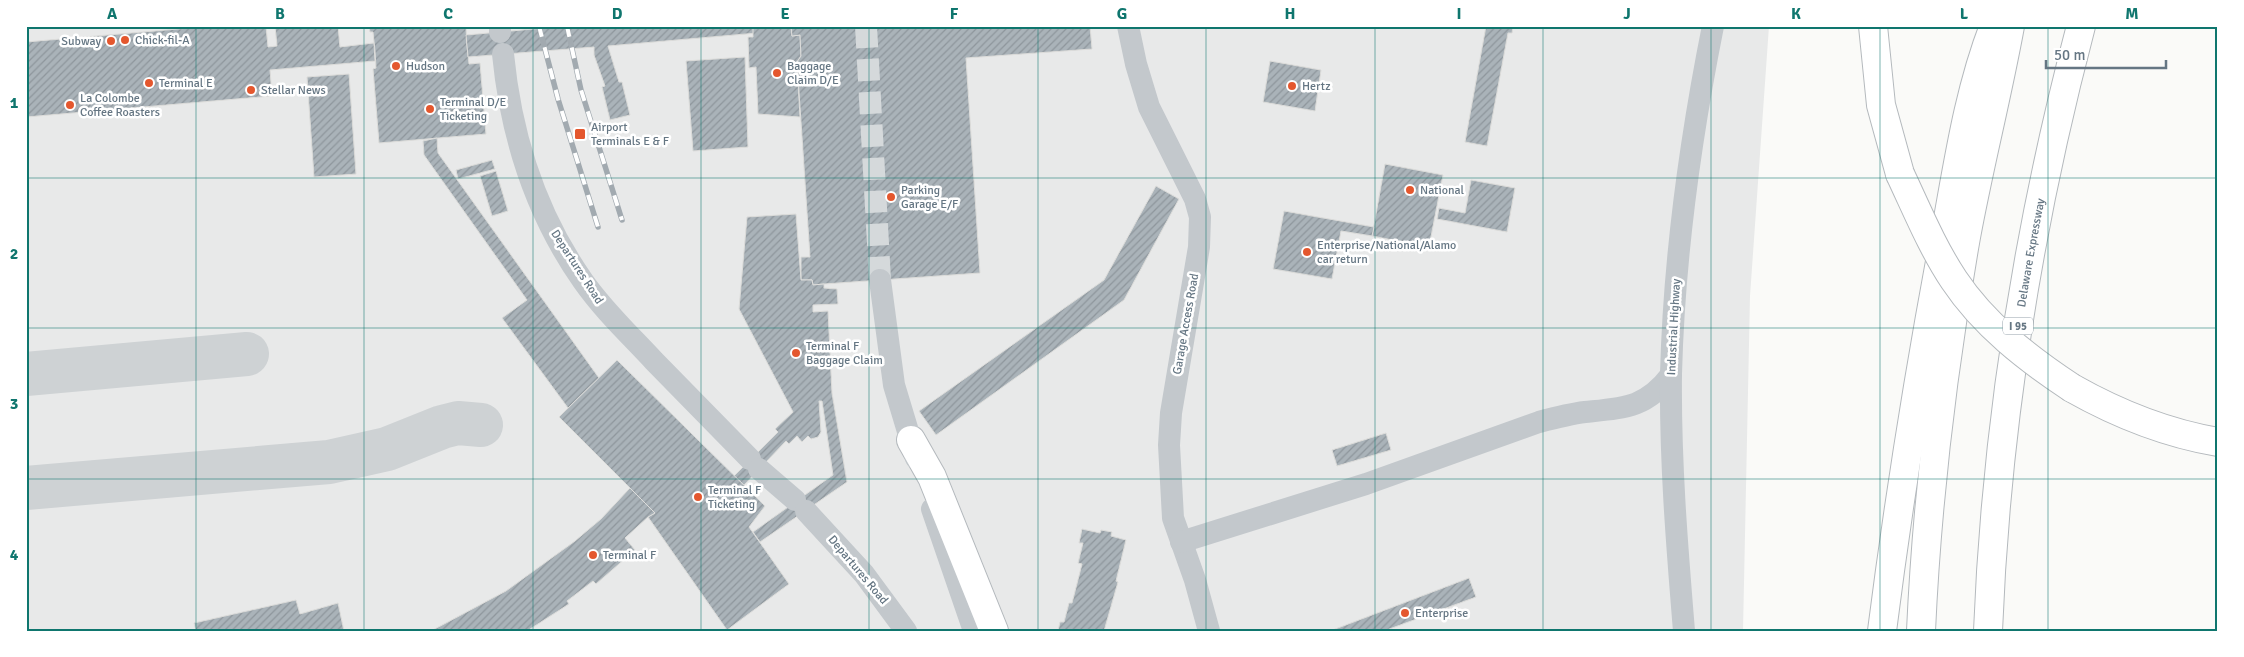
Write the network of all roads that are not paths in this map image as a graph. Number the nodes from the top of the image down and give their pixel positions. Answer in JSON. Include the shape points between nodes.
{"nodes":[{"id":1,"x":1128,"y":26,"type":"edge"},
{"id":2,"x":1714,"y":26,"type":"edge"},
{"id":3,"x":1872,"y":26,"type":"edge"},
{"id":4,"x":1994,"y":26,"type":"edge"},
{"id":5,"x":2010,"y":26,"type":"edge"},
{"id":6,"x":2081,"y":26,"type":"edge"},
{"id":7,"x":503,"y":54,"type":"dead end"},
{"id":8,"x":880,"y":280,"type":"tunnel mouth"},
{"id":9,"x":1671,"y":375,"type":"junction"},
{"id":10,"x":2075,"y":384,"type":"junction"},
{"id":11,"x":2218,"y":427,"type":"edge"},
{"id":12,"x":911,"y":440,"type":"junction"},
{"id":13,"x":2218,"y":442,"type":"edge"},
{"id":14,"x":1181,"y":542,"type":"junction"},
{"id":15,"x":906,"y":631,"type":"edge"},
{"id":16,"x":974,"y":631,"type":"edge"},
{"id":17,"x":994,"y":631,"type":"edge"},
{"id":18,"x":1209,"y":631,"type":"edge"},
{"id":19,"x":1684,"y":631,"type":"edge"},
{"id":20,"x":1882,"y":631,"type":"edge"},
{"id":21,"x":1922,"y":631,"type":"edge"},
{"id":22,"x":1988,"y":631,"type":"edge"}],
"edges":[{"from":1,"to":14,"type":"street","name":"Garage Access Road","via":[[1149,107],[1195,199],[1200,217],[1199,247],[1169,434],[1173,518]]},
{"from":2,"to":9,"type":"street","name":"Industrial Highway","via":[[1685,192]]},
{"from":3,"to":10,"type":"highway","bridge":true,"via":[[1881,105],[1900,174],[1944,264],[1965,296],[1999,331],[2022,352]]},
{"from":4,"to":20,"type":"highway","via":[[1977,78],[1934,288]]},
{"from":5,"to":21,"type":"highway","via":[[1977,178],[1947,353],[1929,511]]},
{"from":6,"to":22,"type":"highway","name":"Delaware Expressway","number":"I 95","via":[[2046,174],[2021,304],[1999,473]]},
{"from":7,"to":15,"type":"street","name":"Departures Road","via":[[514,122],[531,183],[572,264],[612,318],[755,464],[801,506],[864,574]]},
{"from":8,"to":12,"type":"street","via":[[891,368],[898,403]]},
{"from":9,"to":14,"type":"street","via":[[1658,392],[1633,406],[1539,422],[1359,486]]},
{"from":9,"to":19,"type":"street","name":"Industrial Highway","via":[[1673,472]]},
{"from":10,"to":11,"type":"highway","via":[[2144,412]]},
{"from":10,"to":13,"type":"highway","via":[[2110,408],[2140,421]]},
{"from":12,"to":16,"type":"street"},
{"from":12,"to":17,"type":"highway","via":[[932,477]]},
{"from":14,"to":18,"type":"street","name":"Garage Access Road"}]}
